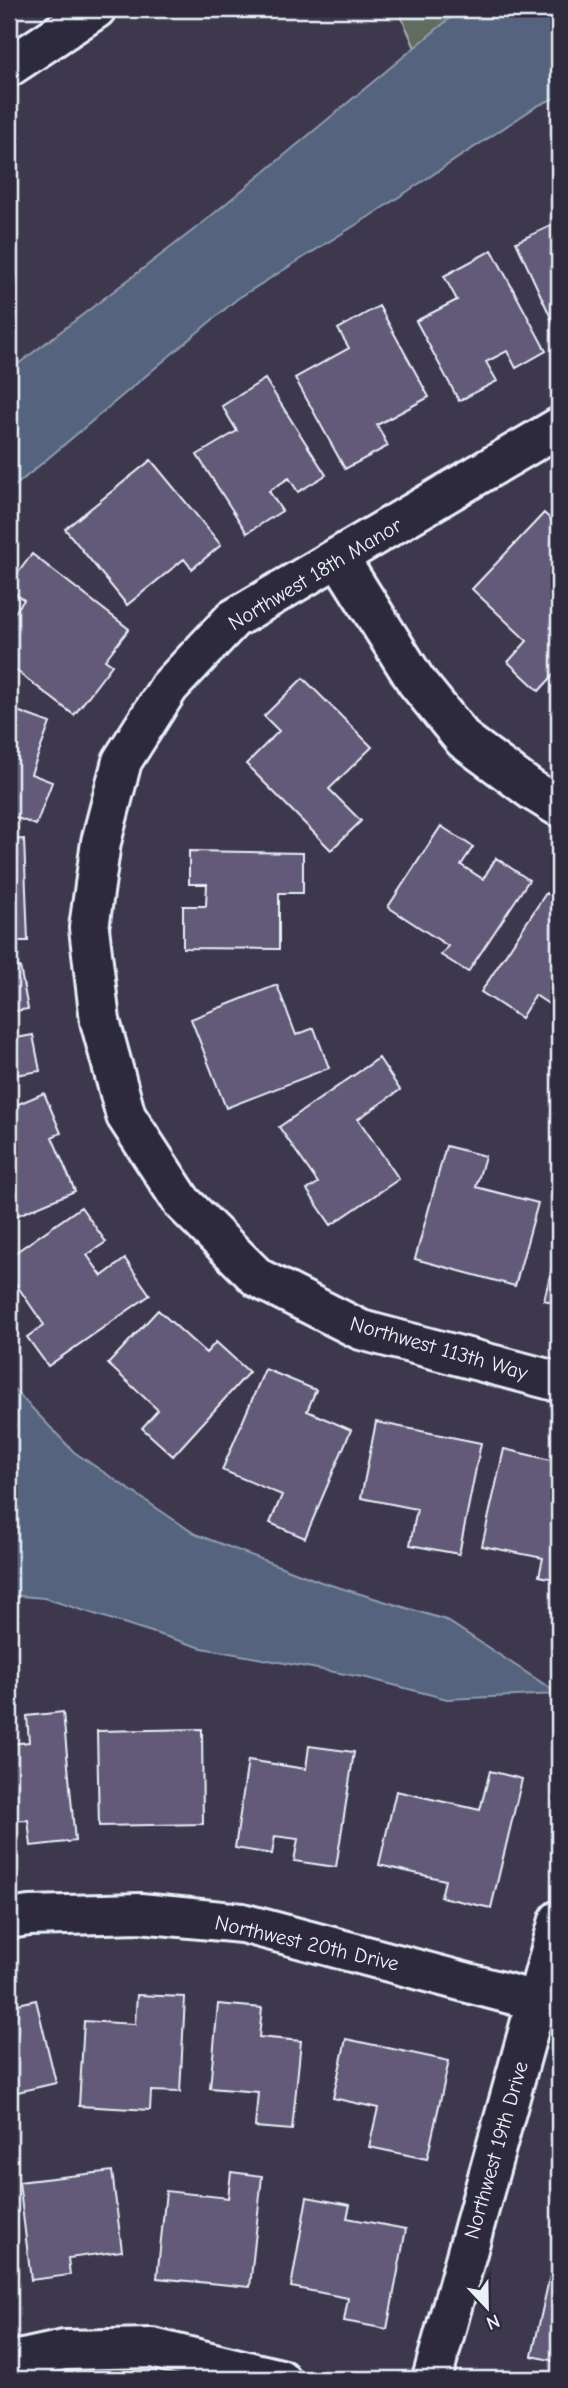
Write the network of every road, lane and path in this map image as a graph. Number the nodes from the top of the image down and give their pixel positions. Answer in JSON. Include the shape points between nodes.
{"nodes":[{"id":1,"x":96,"y":9,"type":"edge"},
{"id":2,"x":9,"y":68,"type":"edge"},
{"id":3,"x":559,"y":427,"type":"edge"},
{"id":4,"x":339,"y":558,"type":"junction"},
{"id":5,"x":559,"y":807,"type":"edge"},
{"id":6,"x":100,"y":1021,"type":"joint"},
{"id":7,"x":559,"y":1382,"type":"edge"},
{"id":8,"x":9,"y":1919,"type":"edge"},
{"id":9,"x":559,"y":1920,"type":"edge"},
{"id":10,"x":549,"y":2004,"type":"edge"},
{"id":11,"x":9,"y":2362,"type":"edge"},
{"id":12,"x":280,"y":2379,"type":"edge"},
{"id":13,"x":432,"y":2379,"type":"edge"}],
"edges":[{"from":1,"to":2,"type":"street"},
{"from":3,"to":4,"type":"street","name":"Northwest 18th Manor"},
{"from":4,"to":5,"type":"street","via":[[416,681],[464,740]]},
{"from":4,"to":6,"type":"street","name":"Northwest 18th Manor","via":[[233,619],[169,687],[122,761],[101,842],[89,928]]},
{"from":6,"to":7,"type":"street","name":"Northwest 113th Way","via":[[126,1116],[182,1202],[258,1278],[361,1330]]},
{"from":8,"to":10,"type":"street","name":"Northwest 20th Drive","via":[[140,1913],[242,1923]]},
{"from":9,"to":10,"type":"street","name":"Northwest 19th Drive"},
{"from":10,"to":13,"type":"street","name":"Northwest 19th Drive"},
{"from":11,"to":12,"type":"street","via":[[64,2350],[152,2348]]}]}
